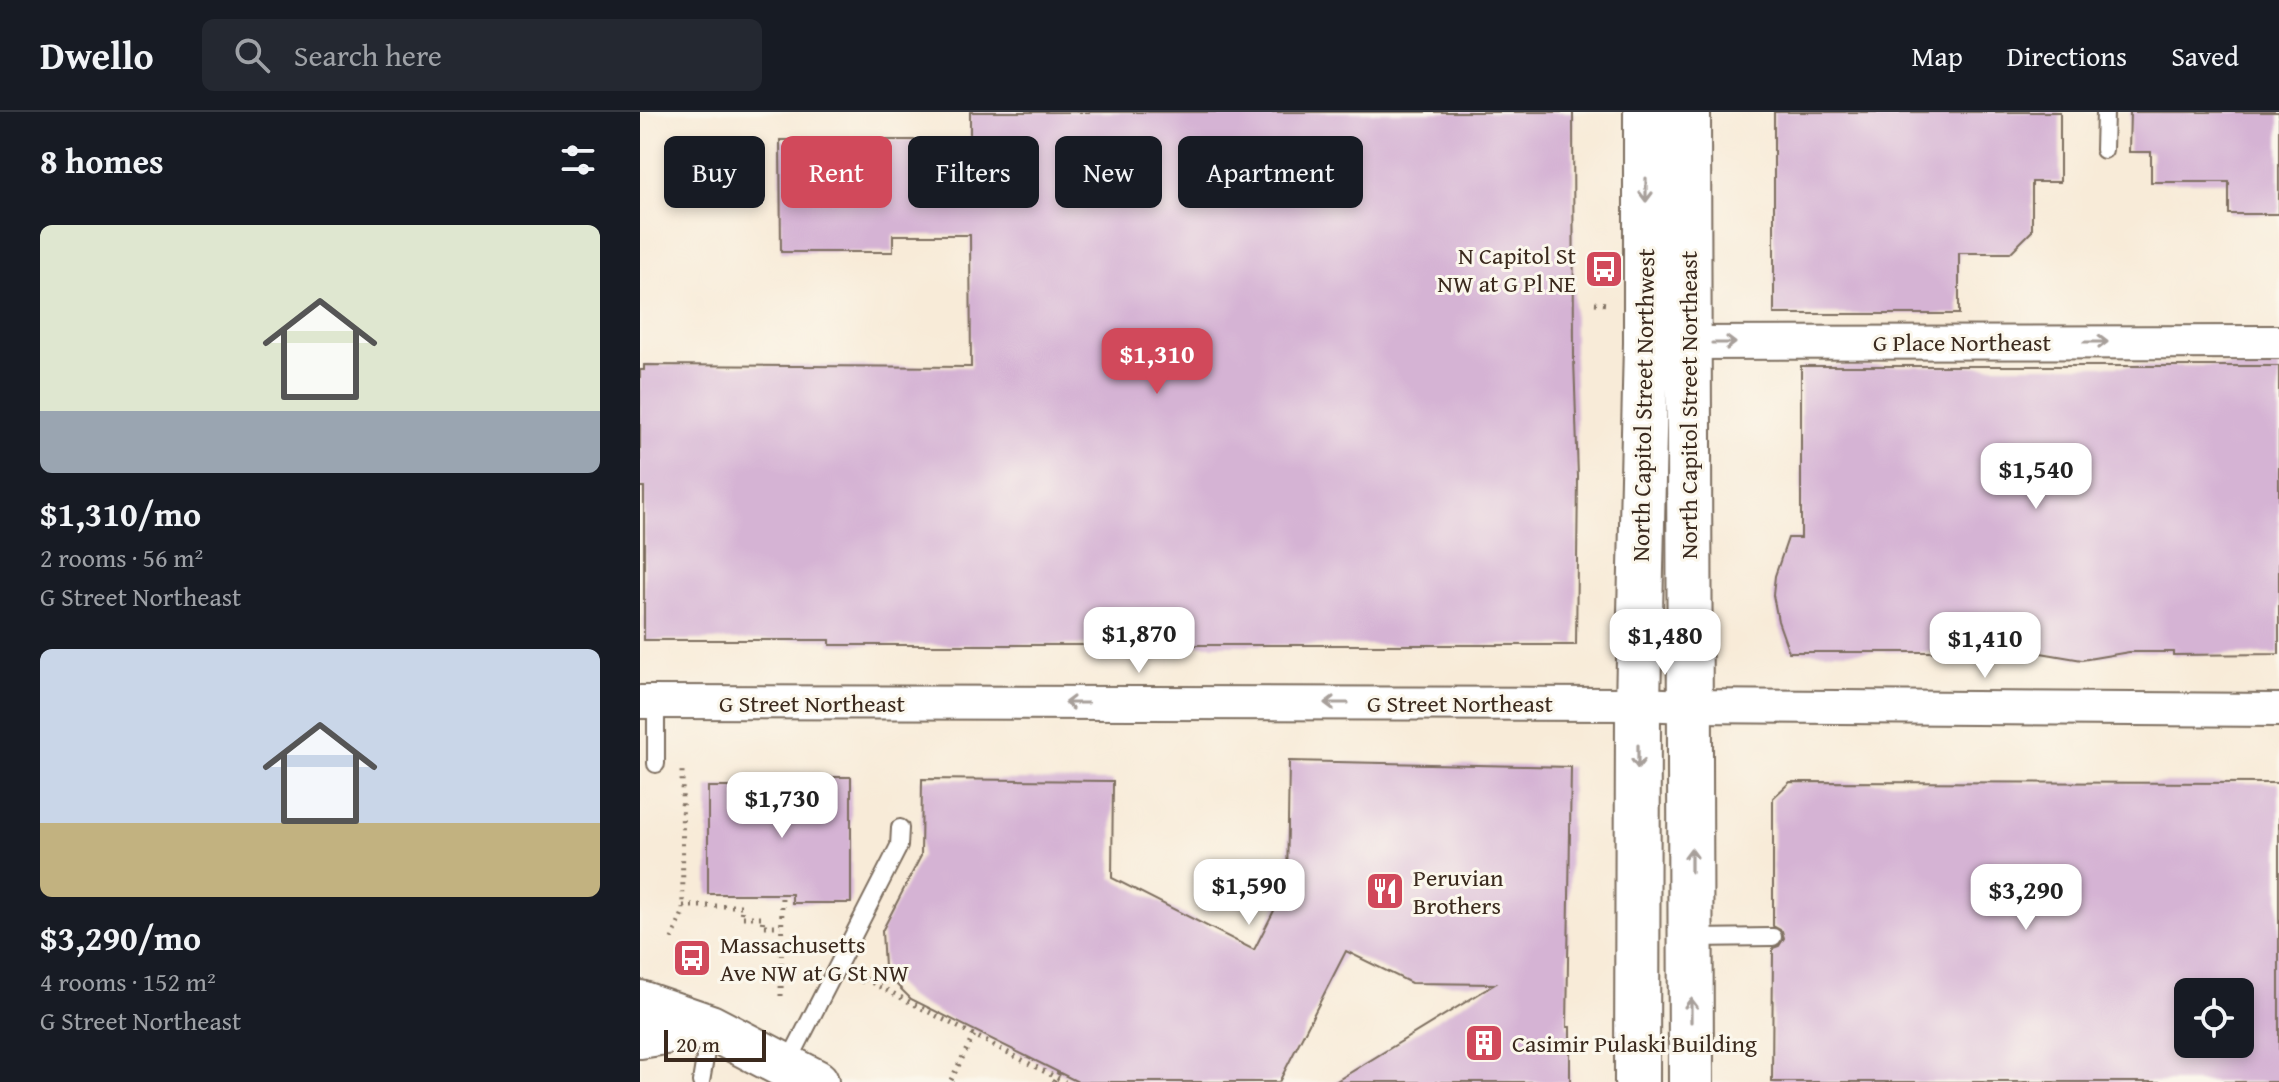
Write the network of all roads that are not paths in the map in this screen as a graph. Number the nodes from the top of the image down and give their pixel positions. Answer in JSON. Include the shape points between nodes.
{"nodes":[{"id":1,"x":1646,"y":112,"type":"edge"},
{"id":2,"x":1688,"y":112,"type":"edge"},
{"id":3,"x":2105,"y":112,"type":"edge"},
{"id":4,"x":2104,"y":150,"type":"dead end"},
{"id":5,"x":2279,"y":342,"type":"edge"},
{"id":6,"x":1666,"y":343,"type":"junction"},
{"id":7,"x":648,"y":702,"type":"edge"},
{"id":8,"x":1638,"y":704,"type":"junction"},
{"id":9,"x":1690,"y":706,"type":"junction"},
{"id":10,"x":2279,"y":710,"type":"edge"},
{"id":11,"x":656,"y":764,"type":"dead end"},
{"id":12,"x":900,"y":828,"type":"dead end"},
{"id":13,"x":1773,"y":937,"type":"dead end"},
{"id":14,"x":1638,"y":938,"type":"junction"},
{"id":15,"x":1691,"y":938,"type":"junction"},
{"id":16,"x":640,"y":970,"type":"edge"},
{"id":17,"x":640,"y":1003,"type":"edge"},
{"id":18,"x":710,"y":1027,"type":"junction"},
{"id":19,"x":640,"y":1038,"type":"edge"},
{"id":20,"x":801,"y":1074,"type":"edge"},
{"id":21,"x":701,"y":1082,"type":"edge"},
{"id":22,"x":1637,"y":1082,"type":"edge"},
{"id":23,"x":1691,"y":1082,"type":"edge"}],
"edges":[{"from":1,"to":6,"type":"main road","name":"North Capitol Street Northwest","one_way":true},
{"from":2,"to":6,"type":"main road","name":"North Capitol Street Northeast"},
{"from":3,"to":4,"type":"lane"},
{"from":6,"to":5,"type":"street","name":"G Place Northeast","one_way":true},
{"from":6,"to":8,"type":"main road","name":"North Capitol Street Northwest"},
{"from":6,"to":9,"type":"main road","name":"North Capitol Street Northeast"},
{"from":8,"to":7,"type":"street","name":"G Street Northeast","one_way":true},
{"from":7,"to":11,"type":"lane"},
{"from":8,"to":9,"type":"street","name":"G Street Northeast"},
{"from":8,"to":14,"type":"main road","name":"North Capitol Street Northwest","one_way":true},
{"from":9,"to":10,"type":"street","name":"G Street Northeast"},
{"from":15,"to":9,"type":"main road","name":"North Capitol Street Northeast","one_way":true},
{"from":12,"to":20,"type":"lane","via":[[899,846]]},
{"from":13,"to":15,"type":"lane"},
{"from":14,"to":15,"type":"main road"},
{"from":14,"to":22,"type":"main road","name":"North Capitol Street Northwest"},
{"from":23,"to":15,"type":"main road","name":"North Capitol Street Northeast","one_way":true},
{"from":16,"to":18,"type":"main road"},
{"from":17,"to":18,"type":"main road"},
{"from":18,"to":19,"type":"street"},
{"from":18,"to":20,"type":"main road"},
{"from":18,"to":21,"type":"lane"}]}
